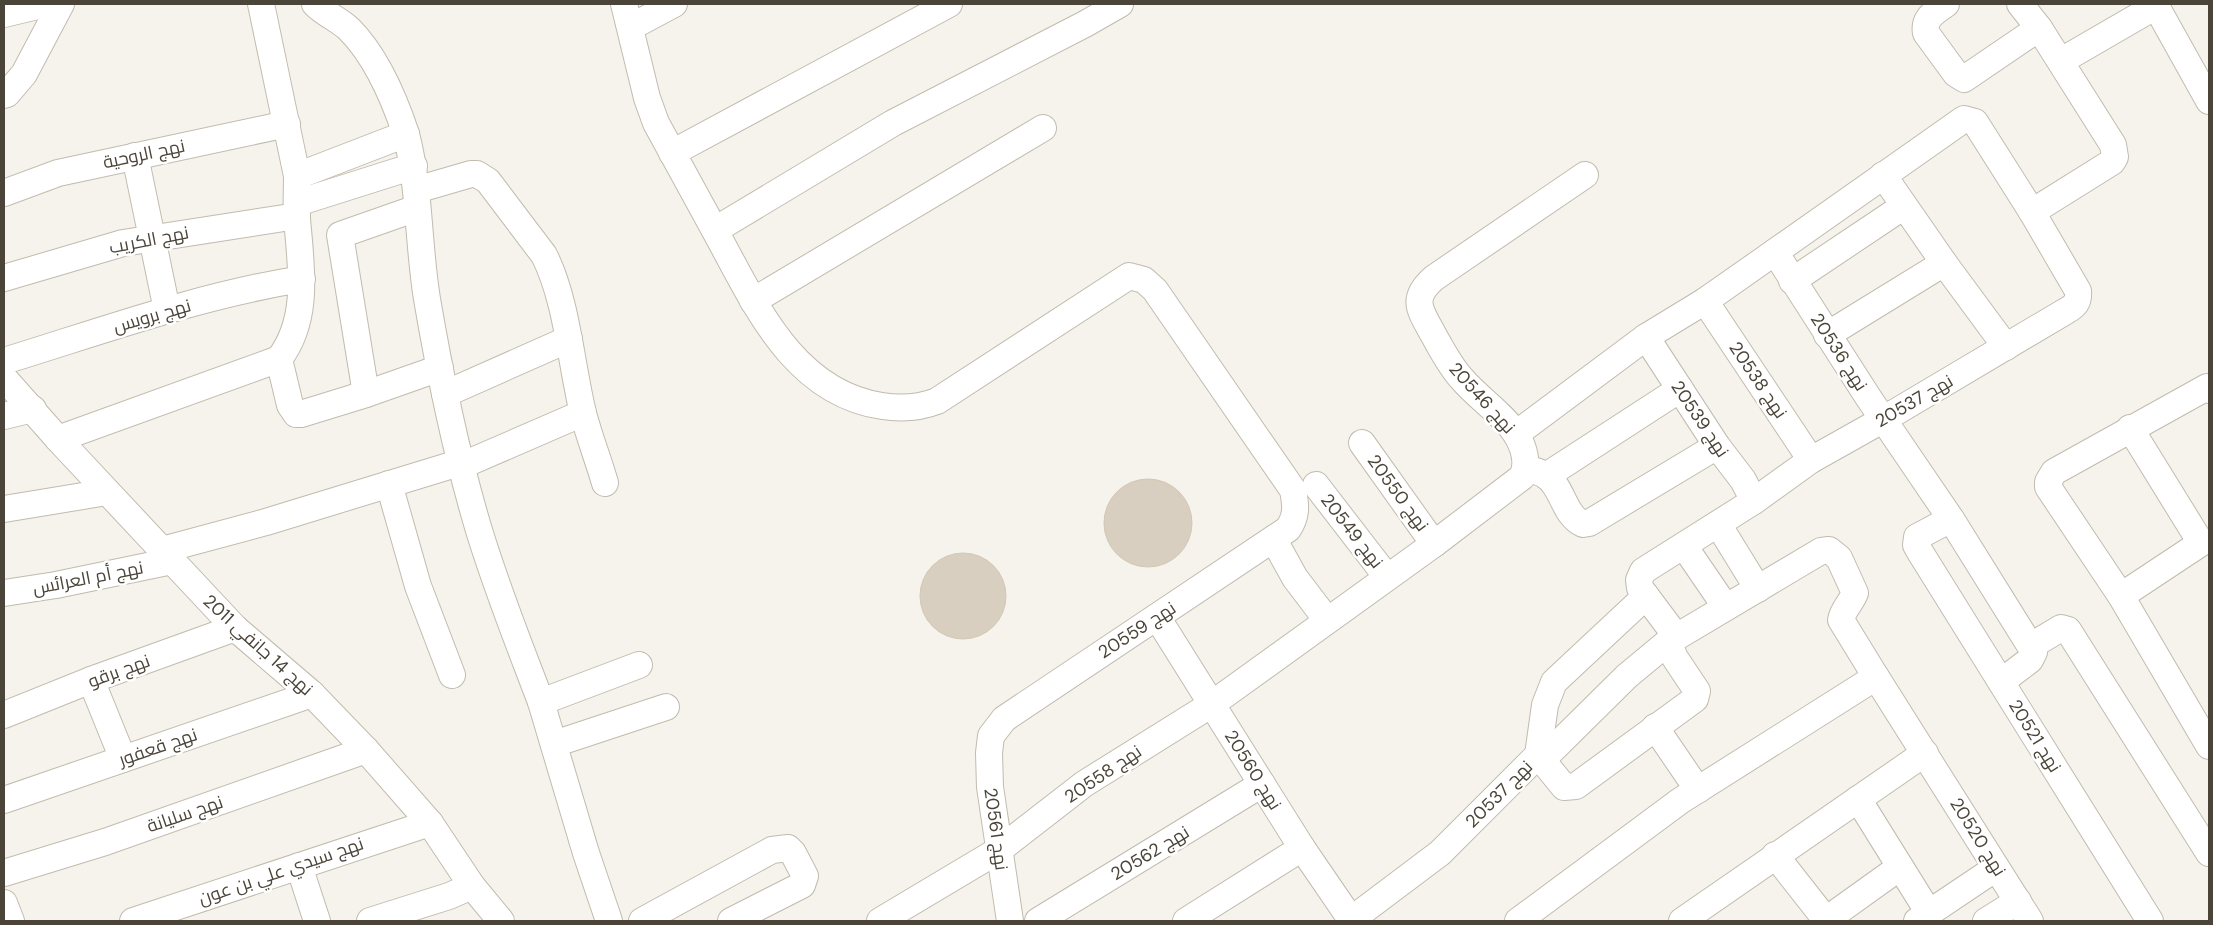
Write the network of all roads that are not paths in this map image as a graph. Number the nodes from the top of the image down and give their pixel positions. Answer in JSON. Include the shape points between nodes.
{"nodes":[{"id":1,"x":46,"y":4,"type":"edge"},
{"id":2,"x":62,"y":4,"type":"edge"},
{"id":3,"x":261,"y":4,"type":"edge"},
{"id":4,"x":315,"y":4,"type":"edge"},
{"id":5,"x":674,"y":4,"type":"edge"},
{"id":6,"x":949,"y":4,"type":"edge"},
{"id":7,"x":1120,"y":4,"type":"edge"},
{"id":8,"x":1946,"y":4,"type":"edge"},
{"id":9,"x":2020,"y":4,"type":"edge"},
{"id":10,"x":2158,"y":5,"type":"edge"},
{"id":11,"x":4,"y":14,"type":"edge"},
{"id":12,"x":627,"y":15,"type":"edge"},
{"id":13,"x":2039,"y":28,"type":"junction"},
{"id":14,"x":2061,"y":62,"type":"junction"},
{"id":15,"x":4,"y":95,"type":"edge"},
{"id":16,"x":2209,"y":101,"type":"edge"},
{"id":17,"x":287,"y":124,"type":"junction"},
{"id":18,"x":1043,"y":128,"type":"dead end"},
{"id":19,"x":406,"y":134,"type":"junction"},
{"id":20,"x":672,"y":153,"type":"junction"},
{"id":21,"x":134,"y":156,"type":"junction"},
{"id":22,"x":1585,"y":175,"type":"dead end"},
{"id":23,"x":1883,"y":175,"type":"junction"},
{"id":24,"x":297,"y":176,"type":"junction"},
{"id":25,"x":415,"y":188,"type":"junction"},
{"id":26,"x":4,"y":193,"type":"edge"},
{"id":27,"x":1904,"y":206,"type":"junction"},
{"id":28,"x":2032,"y":212,"type":"junction"},
{"id":29,"x":298,"y":219,"type":"junction"},
{"id":30,"x":715,"y":230,"type":"junction"},
{"id":31,"x":340,"y":235,"type":"junction"},
{"id":32,"x":150,"y":238,"type":"junction"},
{"id":33,"x":1775,"y":252,"type":"junction"},
{"id":34,"x":1944,"y":263,"type":"junction"},
{"id":35,"x":4,"y":278,"type":"edge"},
{"id":36,"x":302,"y":279,"type":"junction"},
{"id":37,"x":1792,"y":281,"type":"junction"},
{"id":38,"x":753,"y":301,"type":"junction"},
{"id":39,"x":1705,"y":301,"type":"junction"},
{"id":40,"x":167,"y":310,"type":"junction"},
{"id":41,"x":1827,"y":335,"type":"junction"},
{"id":42,"x":1646,"y":336,"type":"junction"},
{"id":43,"x":569,"y":339,"type":"junction"},
{"id":44,"x":2006,"y":347,"type":"junction"},
{"id":45,"x":279,"y":359,"type":"junction"},
{"id":46,"x":4,"y":361,"type":"edge"},
{"id":47,"x":440,"y":368,"type":"junction"},
{"id":48,"x":4,"y":378,"type":"edge"},
{"id":49,"x":1680,"y":389,"type":"junction"},
{"id":50,"x":2209,"y":390,"type":"edge"},
{"id":51,"x":366,"y":394,"type":"junction"},
{"id":52,"x":445,"y":394,"type":"junction"},
{"id":53,"x":33,"y":409,"type":"junction"},
{"id":54,"x":583,"y":413,"type":"junction"},
{"id":55,"x":4,"y":416,"type":"edge"},
{"id":56,"x":1884,"y":419,"type":"junction"},
{"id":57,"x":2130,"y":428,"type":"junction"},
{"id":58,"x":1516,"y":434,"type":"junction"},
{"id":59,"x":58,"y":439,"type":"junction"},
{"id":60,"x":1362,"y":443,"type":"dead end"},
{"id":61,"x":1717,"y":446,"type":"junction"},
{"id":62,"x":1811,"y":460,"type":"junction"},
{"id":63,"x":462,"y":463,"type":"junction"},
{"id":64,"x":1536,"y":472,"type":"junction"},
{"id":65,"x":605,"y":483,"type":"dead end"},
{"id":66,"x":389,"y":484,"type":"junction"},
{"id":67,"x":1316,"y":484,"type":"dead end"},
{"id":68,"x":107,"y":492,"type":"junction"},
{"id":69,"x":1759,"y":497,"type":"junction"},
{"id":70,"x":4,"y":509,"type":"edge"},
{"id":71,"x":1950,"y":518,"type":"junction"},
{"id":72,"x":1718,"y":524,"type":"junction"},
{"id":73,"x":1281,"y":535,"type":"junction"},
{"id":74,"x":2205,"y":541,"type":"edge"},
{"id":75,"x":1434,"y":544,"type":"junction"},
{"id":76,"x":1684,"y":546,"type":"junction"},
{"id":77,"x":167,"y":556,"type":"junction"},
{"id":78,"x":1387,"y":577,"type":"junction"},
{"id":79,"x":1758,"y":589,"type":"junction"},
{"id":80,"x":4,"y":593,"type":"edge"},
{"id":81,"x":1646,"y":596,"type":"junction"},
{"id":82,"x":2121,"y":596,"type":"junction"},
{"id":83,"x":1725,"y":606,"type":"junction"},
{"id":84,"x":1157,"y":617,"type":"junction"},
{"id":85,"x":1327,"y":620,"type":"junction"},
{"id":86,"x":235,"y":628,"type":"junction"},
{"id":87,"x":1672,"y":639,"type":"junction"},
{"id":88,"x":2031,"y":646,"type":"junction"},
{"id":89,"x":639,"y":665,"type":"dead end"},
{"id":90,"x":452,"y":675,"type":"dead end"},
{"id":91,"x":1876,"y":677,"type":"junction"},
{"id":92,"x":91,"y":680,"type":"junction"},
{"id":93,"x":2001,"y":682,"type":"junction"},
{"id":94,"x":312,"y":694,"type":"junction"},
{"id":95,"x":541,"y":702,"type":"junction"},
{"id":96,"x":1212,"y":704,"type":"junction"},
{"id":97,"x":666,"y":706,"type":"dead end"},
{"id":98,"x":4,"y":715,"type":"edge"},
{"id":99,"x":1655,"y":727,"type":"junction"},
{"id":100,"x":992,"y":736,"type":"joint"},
{"id":101,"x":554,"y":744,"type":"junction"},
{"id":102,"x":2209,"y":746,"type":"edge"},
{"id":103,"x":366,"y":750,"type":"junction"},
{"id":104,"x":1925,"y":753,"type":"junction"},
{"id":105,"x":1540,"y":757,"type":"junction"},
{"id":106,"x":123,"y":759,"type":"junction"},
{"id":107,"x":1262,"y":784,"type":"junction"},
{"id":108,"x":1698,"y":790,"type":"junction"},
{"id":109,"x":1858,"y":799,"type":"junction"},
{"id":110,"x":4,"y":800,"type":"edge"},
{"id":111,"x":430,"y":823,"type":"junction"},
{"id":112,"x":998,"y":850,"type":"junction"},
{"id":113,"x":1297,"y":851,"type":"junction"},
{"id":114,"x":2209,"y":853,"type":"edge"},
{"id":115,"x":1775,"y":855,"type":"junction"},
{"id":116,"x":299,"y":866,"type":"junction"},
{"id":117,"x":1900,"y":867,"type":"junction"},
{"id":118,"x":1996,"y":868,"type":"junction"},
{"id":119,"x":4,"y":873,"type":"edge"},
{"id":120,"x":472,"y":886,"type":"junction"},
{"id":121,"x":2024,"y":911,"type":"edge"},
{"id":122,"x":1923,"y":917,"type":"edge"},
{"id":123,"x":133,"y":921,"type":"edge"},
{"id":124,"x":317,"y":921,"type":"edge"},
{"id":125,"x":370,"y":921,"type":"edge"},
{"id":126,"x":501,"y":921,"type":"edge"},
{"id":127,"x":609,"y":921,"type":"edge"},
{"id":128,"x":642,"y":921,"type":"edge"},
{"id":129,"x":731,"y":921,"type":"edge"},
{"id":130,"x":880,"y":921,"type":"edge"},
{"id":131,"x":1010,"y":921,"type":"edge"},
{"id":132,"x":1038,"y":921,"type":"edge"},
{"id":133,"x":1186,"y":921,"type":"edge"},
{"id":134,"x":1352,"y":921,"type":"edge"},
{"id":135,"x":1518,"y":921,"type":"edge"},
{"id":136,"x":1682,"y":921,"type":"edge"},
{"id":137,"x":1825,"y":921,"type":"edge"},
{"id":138,"x":1986,"y":921,"type":"edge"},
{"id":139,"x":2150,"y":921,"type":"edge"}],
"edges":[{"from":1,"to":11,"type":"street"},
{"from":2,"to":15,"type":"street","via":[[24,74]]},
{"from":3,"to":17,"type":"street"},
{"from":4,"to":19,"type":"street","via":[[351,31],[378,68],[394,98]]},
{"from":5,"to":12,"type":"street"},
{"from":6,"to":20,"type":"street"},
{"from":7,"to":30,"type":"street","via":[[894,123]]},
{"from":8,"to":13,"type":"street","via":[[1927,19],[1926,33],[1956,74],[1964,79]]},
{"from":9,"to":13,"type":"street"},
{"from":10,"to":14,"type":"street"},
{"from":10,"to":16,"type":"street"},
{"from":12,"to":20,"type":"street","via":[[647,98]]},
{"from":13,"to":14,"type":"street"},
{"from":14,"to":28,"type":"street","via":[[2113,145],[2115,157],[2112,162]]},
{"from":17,"to":21,"type":"street","name":"نهج الروحية"},
{"from":17,"to":24,"type":"street"},
{"from":18,"to":38,"type":"street"},
{"from":19,"to":24,"type":"street"},
{"from":19,"to":25,"type":"street"},
{"from":20,"to":30,"type":"street"},
{"from":21,"to":26,"type":"street","name":"نهج الروحية","via":[[58,173]]},
{"from":21,"to":32,"type":"street"},
{"from":22,"to":58,"type":"street","name":"نهج 20546","via":[[1434,278],[1423,287],[1418,298],[1421,312],[1451,367]]},
{"from":23,"to":27,"type":"street"},
{"from":23,"to":28,"type":"street","via":[[1964,119],[1972,120]]},
{"from":23,"to":33,"type":"street"},
{"from":24,"to":29,"type":"street"},
{"from":25,"to":29,"type":"street"},
{"from":25,"to":31,"type":"street"},
{"from":25,"to":43,"type":"street","via":[[471,174],[478,174],[488,181],[544,255]]},
{"from":25,"to":47,"type":"street","via":[[427,298]]},
{"from":27,"to":34,"type":"street"},
{"from":27,"to":37,"type":"street"},
{"from":28,"to":44,"type":"street","name":"نهج 20537","via":[[2079,298],[2066,311]]},
{"from":29,"to":31,"type":"street"},
{"from":29,"to":32,"type":"street","name":"نهج الكريب"},
{"from":29,"to":36,"type":"street"},
{"from":30,"to":38,"type":"street"},
{"from":31,"to":51,"type":"street"},
{"from":32,"to":35,"type":"street","name":"نهج الكريب"},
{"from":32,"to":40,"type":"street"},
{"from":33,"to":37,"type":"street","name":"نهج 20536"},
{"from":33,"to":39,"type":"street"},
{"from":34,"to":41,"type":"street"},
{"from":34,"to":44,"type":"street"},
{"from":36,"to":40,"type":"street","name":"نهج برويس"},
{"from":36,"to":45,"type":"street","via":[[296,327],[288,348]]},
{"from":37,"to":41,"type":"street","name":"نهج 20536"},
{"from":38,"to":73,"type":"street","via":[[792,357],[818,379],[861,403],[896,408],[922,407],[937,401],[1116,283],[1129,276],[1144,280],[1155,290],[1293,490],[1296,511]]},
{"from":39,"to":42,"type":"street"},
{"from":39,"to":62,"type":"street","name":"نهج 20538"},
{"from":40,"to":46,"type":"street","name":"نهج برويس"},
{"from":41,"to":56,"type":"street","name":"نهج 20536"},
{"from":42,"to":49,"type":"street","name":"نهج 20539"},
{"from":42,"to":58,"type":"street"},
{"from":43,"to":52,"type":"street"},
{"from":43,"to":54,"type":"street"},
{"from":44,"to":56,"type":"street","name":"نهج 20537"},
{"from":45,"to":51,"type":"street","via":[[290,405],[296,414]]},
{"from":45,"to":59,"type":"street"},
{"from":47,"to":51,"type":"street"},
{"from":47,"to":52,"type":"street"},
{"from":48,"to":53,"type":"street","name":"نهج 14 جانفي 2011"},
{"from":49,"to":61,"type":"street","name":"نهج 20539"},
{"from":49,"to":64,"type":"street"},
{"from":50,"to":57,"type":"street","via":[[2207,387]]},
{"from":52,"to":63,"type":"street"},
{"from":53,"to":55,"type":"street"},
{"from":53,"to":59,"type":"street","name":"نهج 14 جانفي 2011"},
{"from":54,"to":63,"type":"street","name":"نهج أم العرائس"},
{"from":54,"to":65,"type":"street"},
{"from":56,"to":62,"type":"street","name":"نهج 20537"},
{"from":56,"to":71,"type":"street","name":"نهج 20536"},
{"from":57,"to":74,"type":"street"},
{"from":57,"to":82,"type":"street","via":[[2054,472],[2048,482],[2048,487]]},
{"from":58,"to":64,"type":"street","name":"نهج 20546","via":[[1526,459]]},
{"from":59,"to":68,"type":"street","name":"نهج 14 جانفي 2011"},
{"from":60,"to":75,"type":"street","name":"نهج 20550"},
{"from":61,"to":64,"type":"street","via":[[1583,524],[1574,517],[1550,479]]},
{"from":61,"to":69,"type":"street","name":"نهج 20539"},
{"from":62,"to":69,"type":"street","name":"نهج 20537"},
{"from":63,"to":66,"type":"street","name":"نهج أم العرائس"},
{"from":63,"to":95,"type":"street","via":[[478,527],[505,609]]},
{"from":64,"to":75,"type":"street","via":[[1522,477]]},
{"from":66,"to":77,"type":"street","name":"نهج أم العرائس"},
{"from":66,"to":90,"type":"street","via":[[418,586]]},
{"from":67,"to":78,"type":"street","name":"نهج 20549"},
{"from":68,"to":70,"type":"street"},
{"from":68,"to":77,"type":"street","name":"نهج 14 جانفي 2011"},
{"from":69,"to":72,"type":"street","name":"نهج 20537"},
{"from":71,"to":88,"type":"street","name":"نهج 20536"},
{"from":71,"to":93,"type":"street","name":"نهج 20521","via":[[1917,537],[1916,545]]},
{"from":72,"to":76,"type":"street","name":"نهج 20537"},
{"from":72,"to":79,"type":"street"},
{"from":73,"to":84,"type":"street","name":"نهج 20559"},
{"from":73,"to":85,"type":"street","via":[[1295,578]]},
{"from":74,"to":82,"type":"street"},
{"from":75,"to":78,"type":"street"},
{"from":76,"to":81,"type":"street","name":"نهج 20537","via":[[1643,571],[1639,583]]},
{"from":76,"to":83,"type":"street"},
{"from":77,"to":80,"type":"street","name":"نهج أم العرائس","via":[[56,585]]},
{"from":77,"to":86,"type":"street","name":"نهج 14 جانفي 2011"},
{"from":78,"to":85,"type":"street"},
{"from":79,"to":83,"type":"street"},
{"from":79,"to":91,"type":"street","name":"نهج 20520","via":[[1821,551],[1829,550],[1835,554],[1855,593],[1841,620]]},
{"from":81,"to":87,"type":"street"},
{"from":81,"to":105,"type":"street","name":"نهج 20537","via":[[1554,682],[1545,705]]},
{"from":82,"to":102,"type":"street"},
{"from":83,"to":87,"type":"street"},
{"from":84,"to":96,"type":"street","name":"نهج 20560"},
{"from":84,"to":100,"type":"street","name":"نهج 20559","via":[[1004,719]]},
{"from":85,"to":96,"type":"street"},
{"from":86,"to":92,"type":"street","name":"نهج برقو"},
{"from":86,"to":94,"type":"street","name":"نهج 14 جانفي 2011"},
{"from":87,"to":99,"type":"street","via":[[1675,658],[1696,691],[1696,697]]},
{"from":87,"to":105,"type":"street"},
{"from":88,"to":93,"type":"street","via":[[2033,657]]},
{"from":88,"to":114,"type":"street","via":[[2061,628],[2068,630]]},
{"from":89,"to":95,"type":"street"},
{"from":91,"to":104,"type":"street","name":"نهج 20520"},
{"from":91,"to":108,"type":"street"},
{"from":92,"to":98,"type":"street","name":"نهج برقو"},
{"from":92,"to":106,"type":"street"},
{"from":93,"to":139,"type":"street","name":"نهج 20521"},
{"from":94,"to":103,"type":"street","name":"نهج 14 جانفي 2011"},
{"from":94,"to":106,"type":"street","name":"نهج قعفور"},
{"from":95,"to":101,"type":"street"},
{"from":96,"to":107,"type":"street","name":"نهج 20560"},
{"from":96,"to":112,"type":"street","name":"نهج 20558","via":[[1084,784]]},
{"from":97,"to":101,"type":"street"},
{"from":99,"to":105,"type":"street","via":[[1572,788],[1564,787]]},
{"from":99,"to":108,"type":"street"},
{"from":100,"to":112,"type":"street","name":"نهج 20561","via":[[990,787]]},
{"from":101,"to":127,"type":"street"},
{"from":103,"to":111,"type":"street","name":"نهج 14 جانفي 2011"},
{"from":103,"to":119,"type":"street","name":"نهج سليانة","via":[[104,842]]},
{"from":104,"to":109,"type":"street"},
{"from":104,"to":118,"type":"street","name":"نهج 20520"},
{"from":105,"to":134,"type":"street","name":"نهج 20537","via":[[1440,853]]},
{"from":106,"to":110,"type":"street","name":"نهج قعفور"},
{"from":107,"to":113,"type":"street","name":"نهج 20560"},
{"from":107,"to":132,"type":"street","name":"نهج 20562"},
{"from":108,"to":135,"type":"street"},
{"from":109,"to":115,"type":"street"},
{"from":109,"to":117,"type":"street"},
{"from":111,"to":116,"type":"street","name":"نهج سيدي علي بن عون"},
{"from":111,"to":120,"type":"street","name":"نهج 14 جانفي 2011"},
{"from":112,"to":130,"type":"street","name":"نهج 20558"},
{"from":112,"to":131,"type":"street","name":"نهج 20561"},
{"from":113,"to":133,"type":"street"},
{"from":113,"to":134,"type":"street","name":"نهج 20560"},
{"from":115,"to":136,"type":"street"},
{"from":115,"to":137,"type":"street"},
{"from":116,"to":123,"type":"street","name":"نهج سيدي علي بن عون"},
{"from":116,"to":124,"type":"street"},
{"from":117,"to":122,"type":"street"},
{"from":117,"to":137,"type":"street"},
{"from":118,"to":121,"type":"street","name":"نهج 20520"},
{"from":118,"to":122,"type":"street"},
{"from":120,"to":125,"type":"street"},
{"from":120,"to":126,"type":"street","name":"نهج 14 جانفي 2011"},
{"from":121,"to":138,"type":"street"},
{"from":128,"to":129,"type":"street","via":[[772,850],[788,848],[804,876],[802,885]]}]}
